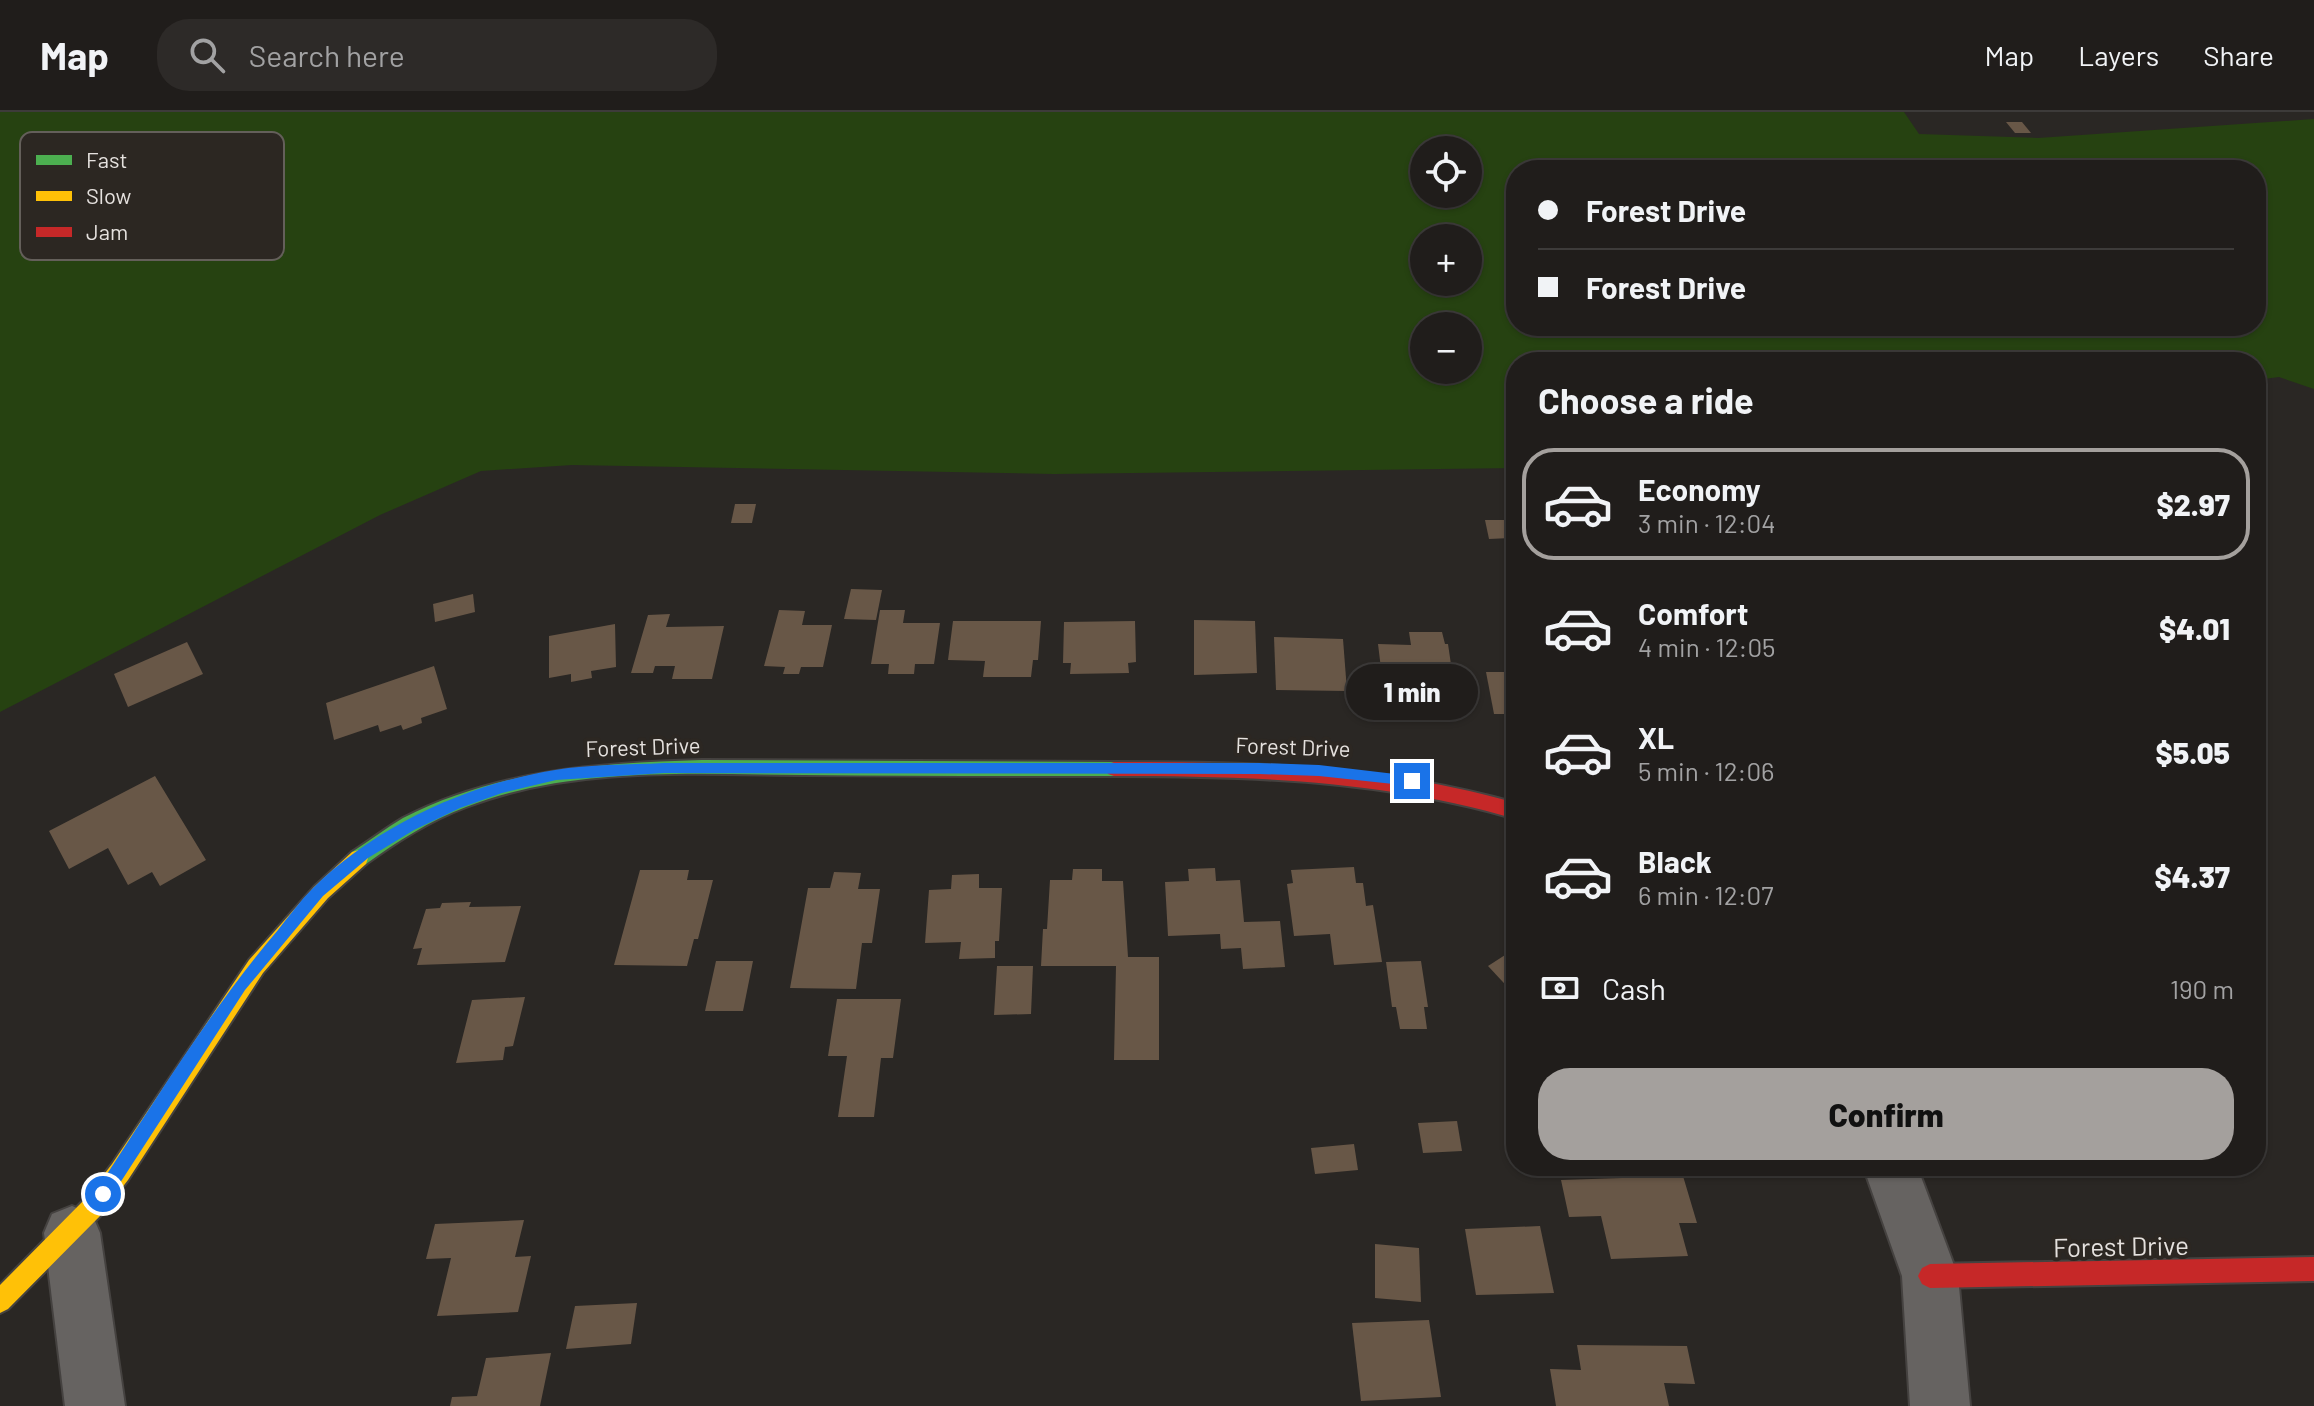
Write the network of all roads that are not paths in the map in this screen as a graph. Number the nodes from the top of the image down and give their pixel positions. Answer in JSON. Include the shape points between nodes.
{"nodes":[{"id":1,"x":1506,"y":808,"type":"edge"},
{"id":2,"x":1894,"y":1176,"type":"edge"},
{"id":3,"x":72,"y":1233,"type":"junction"},
{"id":4,"x":2314,"y":1269,"type":"edge"},
{"id":5,"x":1930,"y":1276,"type":"junction"},
{"id":6,"x":0,"y":1301,"type":"edge"},
{"id":7,"x":95,"y":1406,"type":"edge"},
{"id":8,"x":1940,"y":1406,"type":"edge"}],
"edges":[{"from":1,"to":3,"type":"street","name":"Forest Drive","via":[[1412,781],[1259,769],[664,768],[556,775],[501,788],[410,826],[364,854],[318,892],[240,985],[119,1174]]},
{"from":2,"to":5,"type":"street"},
{"from":3,"to":6,"type":"street","name":"Forest Drive"},
{"from":3,"to":7,"type":"street"},
{"from":4,"to":5,"type":"street","name":"Forest Drive"},
{"from":5,"to":8,"type":"street"}]}
